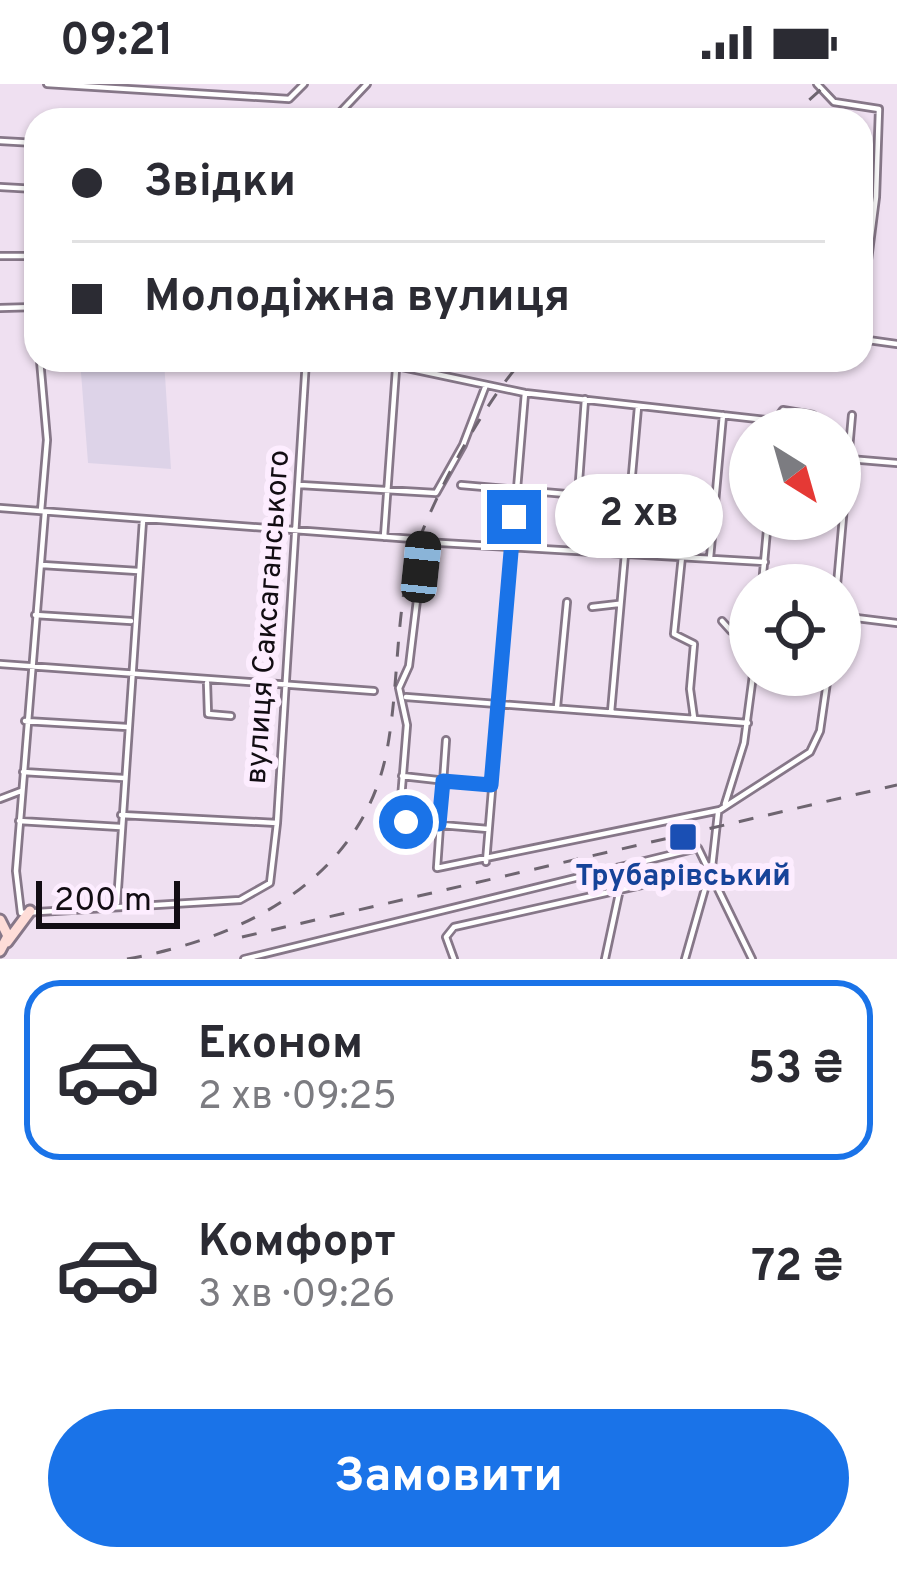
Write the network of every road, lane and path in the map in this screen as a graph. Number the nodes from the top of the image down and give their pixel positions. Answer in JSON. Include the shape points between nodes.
{"nodes":[{"id":1,"x":46,"y":84,"type":"edge"},
{"id":2,"x":190,"y":84,"type":"edge"},
{"id":3,"x":304,"y":84,"type":"edge"},
{"id":4,"x":367,"y":84,"type":"edge"},
{"id":5,"x":817,"y":84,"type":"edge"},
{"id":6,"x":190,"y":94,"type":"junction"},
{"id":7,"x":344,"y":108,"type":"edge"},
{"id":8,"x":873,"y":108,"type":"edge"},
{"id":9,"x":873,"y":108,"type":"edge"},
{"id":10,"x":873,"y":221,"type":"edge"},
{"id":11,"x":41,"y":372,"type":"edge"},
{"id":12,"x":305,"y":372,"type":"edge"},
{"id":13,"x":396,"y":372,"type":"edge"},
{"id":14,"x":425,"y":372,"type":"edge"},
{"id":15,"x":486,"y":385,"type":"junction"},
{"id":16,"x":525,"y":393,"type":"junction"},
{"id":17,"x":585,"y":399,"type":"junction"},
{"id":18,"x":638,"y":405,"type":"junction"},
{"id":19,"x":722,"y":415,"type":"junction"},
{"id":20,"x":729,"y":416,"type":"edge"},
{"id":21,"x":861,"y":460,"type":"edge"},
{"id":22,"x":897,"y":463,"type":"edge"},
{"id":23,"x":300,"y":484,"type":"junction"},
{"id":24,"x":461,"y":485,"type":"dead end"},
{"id":25,"x":385,"y":490,"type":"junction"},
{"id":26,"x":516,"y":490,"type":"junction"},
{"id":27,"x":682,"y":500,"type":"dead end"},
{"id":28,"x":713,"y":507,"type":"junction"},
{"id":29,"x":0,"y":508,"type":"edge"},
{"id":30,"x":43,"y":512,"type":"junction"},
{"id":31,"x":143,"y":518,"type":"junction"},
{"id":32,"x":297,"y":530,"type":"junction"},
{"id":33,"x":384,"y":537,"type":"junction"},
{"id":34,"x":413,"y":538,"type":"dead end"},
{"id":35,"x":767,"y":540,"type":"edge"},
{"id":36,"x":511,"y":544,"type":"junction"},
{"id":37,"x":623,"y":552,"type":"junction"},
{"id":38,"x":682,"y":556,"type":"junction"},
{"id":39,"x":710,"y":558,"type":"junction"},
{"id":40,"x":765,"y":562,"type":"joint"},
{"id":41,"x":40,"y":565,"type":"junction"},
{"id":42,"x":138,"y":571,"type":"junction"},
{"id":43,"x":567,"y":602,"type":"dead end"},
{"id":44,"x":594,"y":603,"type":"dead end"},
{"id":45,"x":618,"y":604,"type":"junction"},
{"id":46,"x":35,"y":615,"type":"junction"},
{"id":47,"x":861,"y":619,"type":"edge"},
{"id":48,"x":134,"y":621,"type":"junction"},
{"id":49,"x":722,"y":621,"type":"dead end"},
{"id":50,"x":897,"y":623,"type":"edge"},
{"id":51,"x":729,"y":630,"type":"edge"},
{"id":52,"x":0,"y":664,"type":"edge"},
{"id":53,"x":30,"y":668,"type":"junction"},
{"id":54,"x":131,"y":676,"type":"junction"},
{"id":55,"x":207,"y":681,"type":"junction"},
{"id":56,"x":285,"y":688,"type":"junction"},
{"id":57,"x":374,"y":691,"type":"dead end"},
{"id":58,"x":751,"y":696,"type":"edge"},
{"id":59,"x":824,"y":696,"type":"edge"},
{"id":60,"x":405,"y":697,"type":"junction"},
{"id":61,"x":497,"y":702,"type":"junction"},
{"id":62,"x":557,"y":707,"type":"junction"},
{"id":63,"x":611,"y":712,"type":"junction"},
{"id":64,"x":231,"y":716,"type":"dead end"},
{"id":65,"x":694,"y":718,"type":"junction"},
{"id":66,"x":25,"y":721,"type":"junction"},
{"id":67,"x":748,"y":723,"type":"junction"},
{"id":68,"x":127,"y":727,"type":"junction"},
{"id":69,"x":446,"y":740,"type":"dead end"},
{"id":70,"x":22,"y":772,"type":"junction"},
{"id":71,"x":403,"y":776,"type":"junction"},
{"id":72,"x":123,"y":778,"type":"junction"},
{"id":73,"x":443,"y":781,"type":"junction"},
{"id":74,"x":491,"y":785,"type":"junction"},
{"id":75,"x":21,"y":790,"type":"junction"},
{"id":76,"x":0,"y":800,"type":"edge"},
{"id":77,"x":722,"y":808,"type":"junction"},
{"id":78,"x":121,"y":815,"type":"junction"},
{"id":79,"x":19,"y":821,"type":"junction"},
{"id":80,"x":277,"y":823,"type":"junction"},
{"id":81,"x":439,"y":824,"type":"junction"},
{"id":82,"x":120,"y":827,"type":"junction"},
{"id":83,"x":488,"y":830,"type":"junction"},
{"id":84,"x":486,"y":862,"type":"junction"},
{"id":85,"x":711,"y":869,"type":"junction"},
{"id":86,"x":707,"y":880,"type":"junction"},
{"id":87,"x":620,"y":889,"type":"junction"},
{"id":88,"x":117,"y":904,"type":"junction"},
{"id":89,"x":26,"y":912,"type":"junction"},
{"id":90,"x":0,"y":918,"type":"edge"},
{"id":91,"x":2,"y":949,"type":"edge"},
{"id":92,"x":267,"y":957,"type":"edge"},
{"id":93,"x":244,"y":959,"type":"edge"},
{"id":94,"x":454,"y":959,"type":"edge"},
{"id":95,"x":605,"y":959,"type":"edge"},
{"id":96,"x":685,"y":959,"type":"edge"},
{"id":97,"x":752,"y":959,"type":"edge"}],
"edges":[{"from":1,"to":6,"type":"street"},
{"from":2,"to":6,"type":"street"},
{"from":3,"to":6,"type":"street","via":[[289,99]]},
{"from":4,"to":7,"type":"street"},
{"from":5,"to":8,"type":"street","via":[[834,102]]},
{"from":9,"to":10,"type":"street"},
{"from":11,"to":30,"type":"street"},
{"from":12,"to":23,"type":"street","name":"вулиця Саксаганського"},
{"from":13,"to":25,"type":"street"},
{"from":14,"to":15,"type":"street"},
{"from":15,"to":16,"type":"street"},
{"from":15,"to":25,"type":"street","via":[[436,493]]},
{"from":16,"to":17,"type":"street"},
{"from":16,"to":26,"type":"street"},
{"from":17,"to":18,"type":"street"},
{"from":17,"to":26,"type":"street","via":[[579,493]]},
{"from":18,"to":19,"type":"street"},
{"from":18,"to":37,"type":"street"},
{"from":19,"to":20,"type":"street"},
{"from":19,"to":28,"type":"street"},
{"from":21,"to":22,"type":"street"},
{"from":23,"to":25,"type":"street"},
{"from":23,"to":32,"type":"street","name":"вулиця Саксаганського"},
{"from":24,"to":26,"type":"street"},
{"from":25,"to":33,"type":"street"},
{"from":26,"to":36,"type":"street"},
{"from":27,"to":28,"type":"street"},
{"from":28,"to":39,"type":"street"},
{"from":29,"to":30,"type":"street"},
{"from":30,"to":31,"type":"street"},
{"from":30,"to":41,"type":"street"},
{"from":31,"to":32,"type":"street"},
{"from":31,"to":42,"type":"street"},
{"from":32,"to":33,"type":"street"},
{"from":32,"to":56,"type":"street","name":"вулиця Саксаганського"},
{"from":33,"to":34,"type":"street"},
{"from":35,"to":40,"type":"street"},
{"from":36,"to":37,"type":"street"},
{"from":36,"to":60,"type":"street","via":[[424,542],[399,688]]},
{"from":36,"to":61,"type":"street"},
{"from":37,"to":38,"type":"street"},
{"from":37,"to":45,"type":"street"},
{"from":38,"to":39,"type":"street"},
{"from":38,"to":65,"type":"street","via":[[674,634],[694,644]]},
{"from":39,"to":40,"type":"street"},
{"from":41,"to":42,"type":"street"},
{"from":41,"to":46,"type":"street"},
{"from":42,"to":48,"type":"street"},
{"from":43,"to":62,"type":"street"},
{"from":44,"to":45,"type":"street"},
{"from":45,"to":63,"type":"street"},
{"from":46,"to":48,"type":"street"},
{"from":46,"to":53,"type":"street"},
{"from":47,"to":50,"type":"street"},
{"from":48,"to":54,"type":"street"},
{"from":49,"to":51,"type":"street"},
{"from":52,"to":53,"type":"street"},
{"from":53,"to":54,"type":"street"},
{"from":53,"to":66,"type":"street"},
{"from":54,"to":55,"type":"street"},
{"from":54,"to":68,"type":"street"},
{"from":55,"to":56,"type":"street"},
{"from":55,"to":64,"type":"street","via":[[208,714]]},
{"from":56,"to":57,"type":"street"},
{"from":56,"to":80,"type":"street","name":"вулиця Саксаганського"},
{"from":58,"to":67,"type":"street"},
{"from":59,"to":77,"type":"street","via":[[810,752]]},
{"from":60,"to":61,"type":"street"},
{"from":60,"to":71,"type":"street"},
{"from":61,"to":62,"type":"street"},
{"from":61,"to":74,"type":"street"},
{"from":62,"to":63,"type":"street"},
{"from":63,"to":65,"type":"street"},
{"from":65,"to":67,"type":"street"},
{"from":66,"to":68,"type":"street"},
{"from":66,"to":70,"type":"street"},
{"from":67,"to":77,"type":"street"},
{"from":68,"to":72,"type":"street"},
{"from":69,"to":73,"type":"street"},
{"from":70,"to":72,"type":"street"},
{"from":70,"to":75,"type":"street"},
{"from":71,"to":73,"type":"street"},
{"from":71,"to":81,"type":"street","via":[[402,818]]},
{"from":72,"to":78,"type":"street"},
{"from":73,"to":74,"type":"street"},
{"from":73,"to":81,"type":"street"},
{"from":74,"to":83,"type":"street"},
{"from":75,"to":76,"type":"street"},
{"from":75,"to":79,"type":"street"},
{"from":77,"to":84,"type":"street"},
{"from":77,"to":85,"type":"street"},
{"from":78,"to":80,"type":"street"},
{"from":78,"to":82,"type":"street"},
{"from":79,"to":82,"type":"street"},
{"from":79,"to":89,"type":"street","via":[[16,880]]},
{"from":80,"to":88,"type":"street","name":"вулиця Саксаганського","via":[[265,887],[227,904]]},
{"from":81,"to":83,"type":"street"},
{"from":81,"to":84,"type":"street","via":[[437,868]]},
{"from":82,"to":88,"type":"street"},
{"from":83,"to":84,"type":"street"},
{"from":85,"to":86,"type":"street"},
{"from":85,"to":92,"type":"street","via":[[698,848]]},
{"from":85,"to":97,"type":"street"},
{"from":86,"to":87,"type":"street","via":[[668,878]]},
{"from":86,"to":96,"type":"street"},
{"from":87,"to":94,"type":"street","via":[[454,927],[446,937]]},
{"from":87,"to":95,"type":"street"},
{"from":88,"to":89,"type":"street"},
{"from":89,"to":90,"type":"main road"},
{"from":89,"to":91,"type":"main road"},
{"from":90,"to":91,"type":"main road"},
{"from":92,"to":93,"type":"street"}]}
